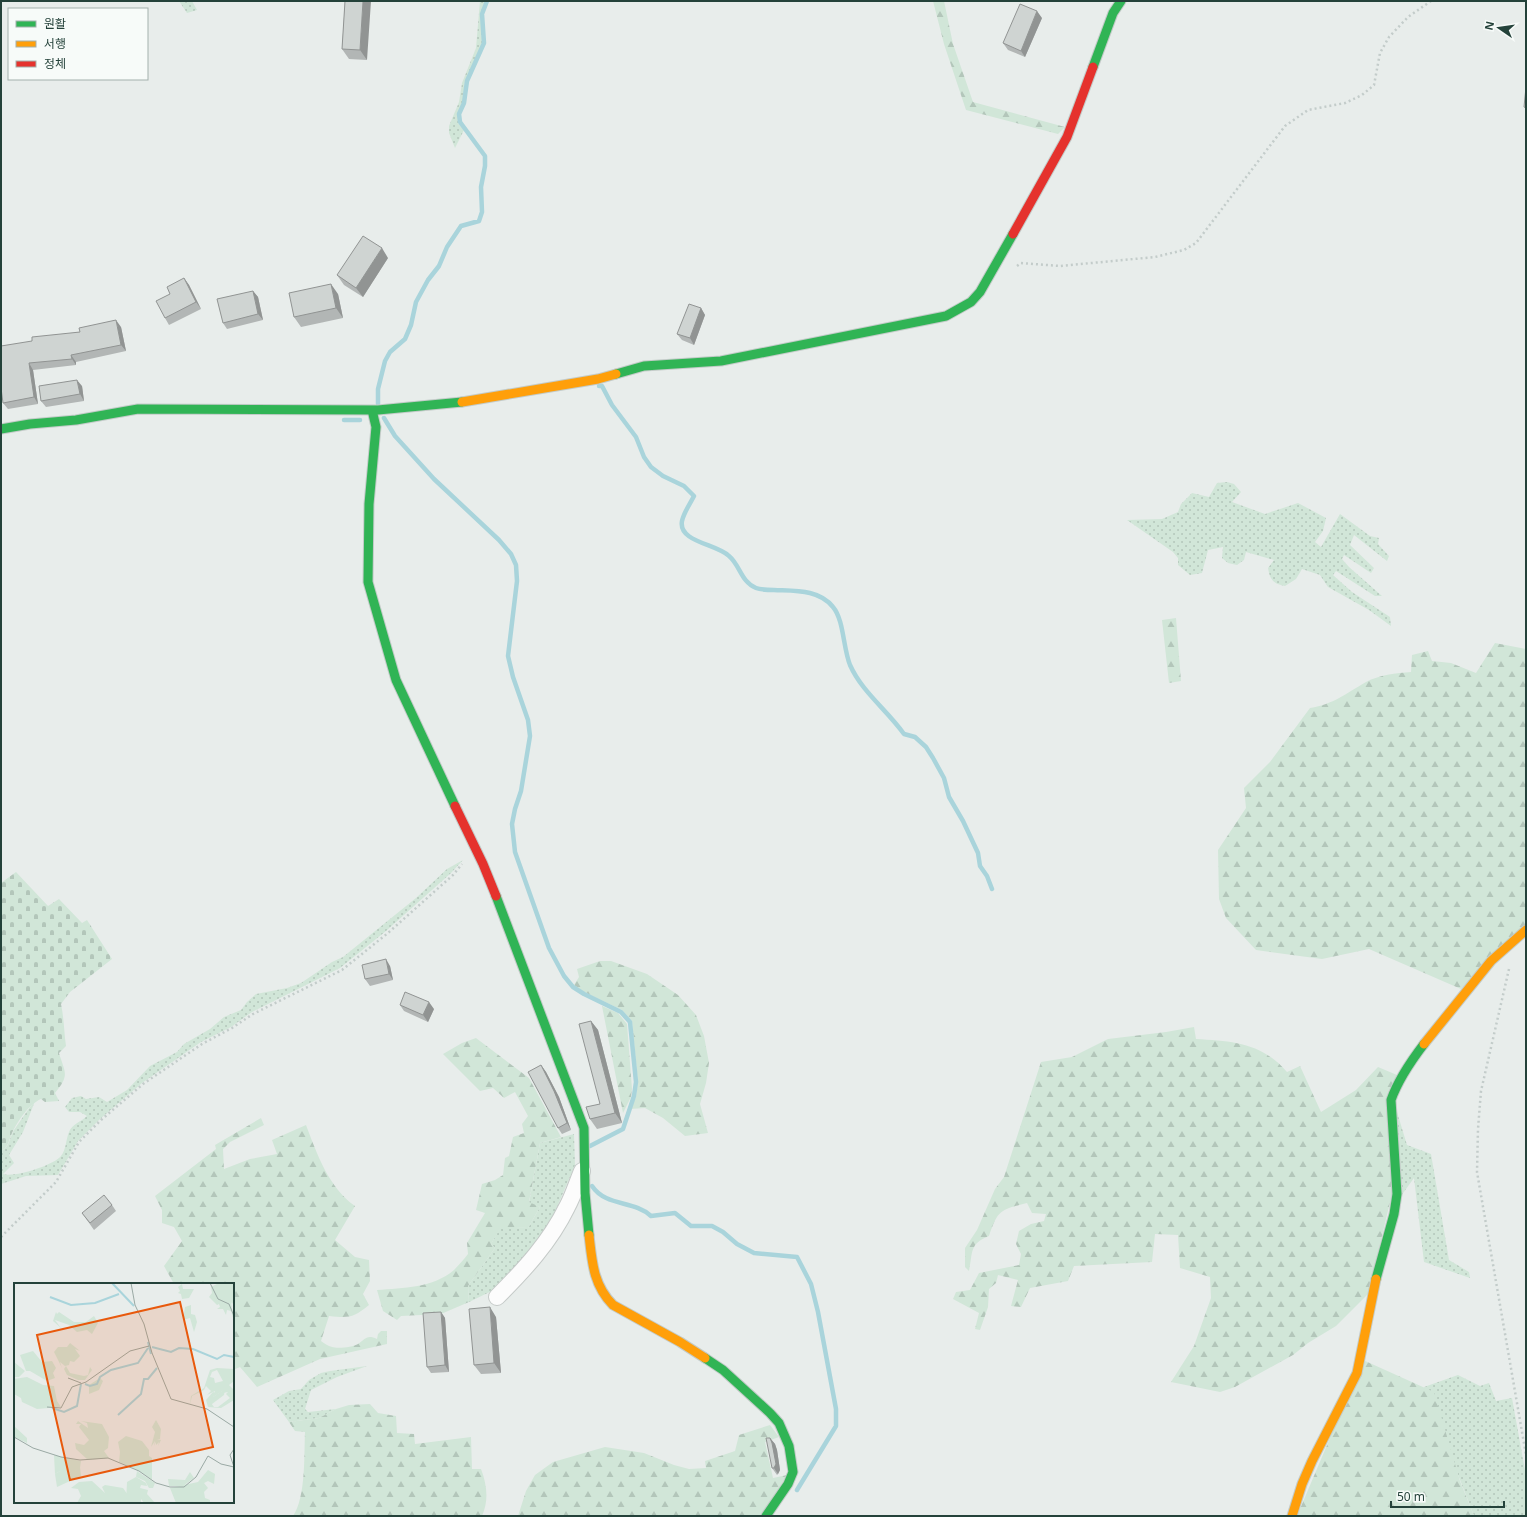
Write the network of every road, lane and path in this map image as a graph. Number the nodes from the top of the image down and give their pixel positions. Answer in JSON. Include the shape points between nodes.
{"nodes":[{"id":1,"x":1121,"y":1,"type":"edge"},
{"id":2,"x":1431,"y":1,"type":"edge"},
{"id":3,"x":1015,"y":267,"type":"dead end"},
{"id":4,"x":372,"y":410,"type":"junction"},
{"id":5,"x":1,"y":429,"type":"edge"},
{"id":6,"x":472,"y":844,"type":"junction"},
{"id":7,"x":1526,"y":930,"type":"edge"},
{"id":8,"x":1510,"y":965,"type":"dead end"},
{"id":9,"x":583,"y":1168,"type":"junction"},
{"id":10,"x":1,"y":1237,"type":"edge"},
{"id":11,"x":497,"y":1297,"type":"dead end"},
{"id":12,"x":1526,"y":1455,"type":"edge"},
{"id":13,"x":766,"y":1516,"type":"edge"},
{"id":14,"x":1292,"y":1516,"type":"edge"}],
"edges":[{"from":1,"to":4,"type":"street","via":[[1113,13],[1067,137],[988,280],[971,302],[960,309],[946,316],[917,323],[721,361],[644,366],[598,379],[480,400]]},
{"from":2,"to":3,"type":"path","via":[[1408,17],[1389,37],[1380,53],[1374,85],[1362,95],[1344,103],[1308,110],[1285,126],[1196,242],[1184,250],[1155,257],[1060,266],[1021,263]]},
{"from":4,"to":5,"type":"street","via":[[138,409]]},
{"from":4,"to":6,"type":"street","via":[[376,428],[367,534],[368,582],[396,680]]},
{"from":6,"to":9,"type":"street","via":[[503,913],[584,1128]]},
{"from":6,"to":10,"type":"path","via":[[464,861],[453,874],[388,933],[342,970],[253,1014],[202,1044],[143,1084],[79,1142],[56,1182]]},
{"from":7,"to":14,"type":"street","via":[[1479,975],[1414,1057],[1395,1089],[1391,1100],[1391,1119],[1397,1194],[1372,1295],[1357,1372],[1310,1467]]},
{"from":8,"to":12,"type":"path","via":[[1481,1091],[1477,1172]]},
{"from":9,"to":11,"type":"street","via":[[566,1208],[549,1237],[531,1261]]},
{"from":9,"to":13,"type":"street","via":[[592,1266],[602,1291],[614,1305],[680,1342],[722,1370],[770,1413],[782,1429],[789,1446],[793,1472],[788,1484]]}]}
